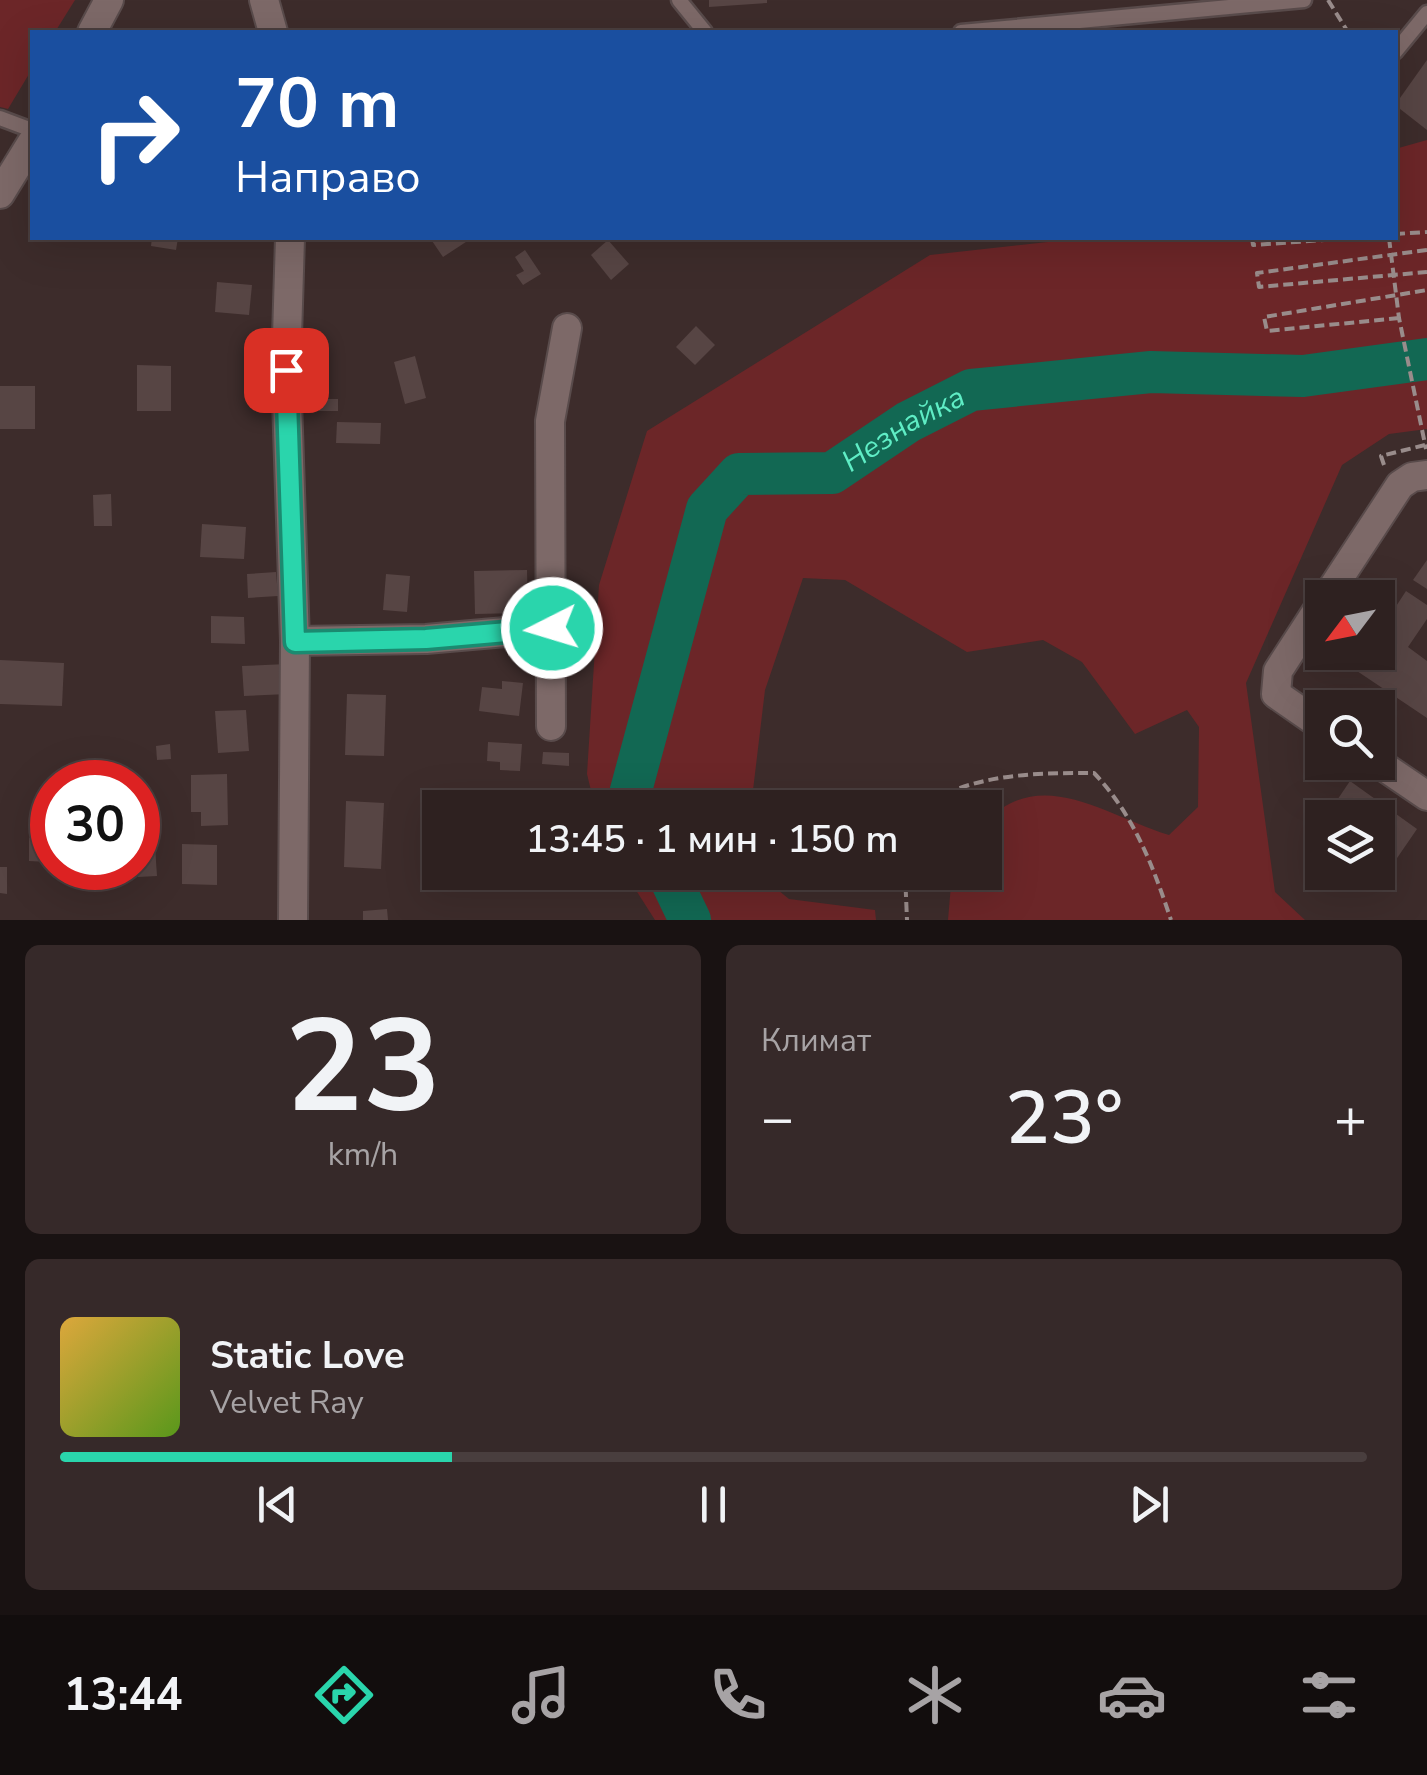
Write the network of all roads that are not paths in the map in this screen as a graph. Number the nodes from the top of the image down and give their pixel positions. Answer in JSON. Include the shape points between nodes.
{"nodes":[{"id":1,"x":109,"y":0,"type":"edge"},
{"id":2,"x":264,"y":0,"type":"edge"},
{"id":3,"x":679,"y":0,"type":"edge"},
{"id":4,"x":1304,"y":0,"type":"edge"},
{"id":5,"x":1427,"y":12,"type":"edge"},
{"id":6,"x":93,"y":30,"type":"edge"},
{"id":7,"x":272,"y":30,"type":"edge"},
{"id":8,"x":704,"y":30,"type":"edge"},
{"id":9,"x":982,"y":30,"type":"edge"},
{"id":10,"x":1398,"y":48,"type":"edge"},
{"id":11,"x":0,"y":118,"type":"edge"},
{"id":12,"x":30,"y":129,"type":"edge"},
{"id":13,"x":30,"y":145,"type":"edge"},
{"id":14,"x":0,"y":194,"type":"edge"},
{"id":15,"x":290,"y":240,"type":"edge"},
{"id":16,"x":568,"y":328,"type":"dead end"},
{"id":17,"x":1427,"y":475,"type":"edge"},
{"id":18,"x":1337,"y":580,"type":"edge"},
{"id":19,"x":552,"y":628,"type":"junction"},
{"id":20,"x":1305,"y":629,"type":"edge"},
{"id":21,"x":295,"y":642,"type":"junction"},
{"id":22,"x":1305,"y":714,"type":"edge"},
{"id":23,"x":552,"y":726,"type":"dead end"},
{"id":24,"x":1395,"y":774,"type":"edge"},
{"id":25,"x":1427,"y":796,"type":"edge"},
{"id":26,"x":293,"y":920,"type":"edge"}],
"edges":[{"from":1,"to":6,"type":"street"},
{"from":2,"to":7,"type":"street"},
{"from":3,"to":8,"type":"lane"},
{"from":4,"to":9,"type":"lane"},
{"from":5,"to":10,"type":"lane"},
{"from":11,"to":12,"type":"lane"},
{"from":13,"to":14,"type":"street"},
{"from":15,"to":21,"type":"street","via":[[286,370]]},
{"from":16,"to":19,"type":"street","via":[[550,421]]},
{"from":17,"to":18,"type":"street","via":[[1400,485]]},
{"from":19,"to":21,"type":"street"},
{"from":19,"to":23,"type":"street"},
{"from":20,"to":22,"type":"street","via":[[1278,671],[1276,694]]},
{"from":21,"to":26,"type":"street"},
{"from":24,"to":25,"type":"street"}]}
